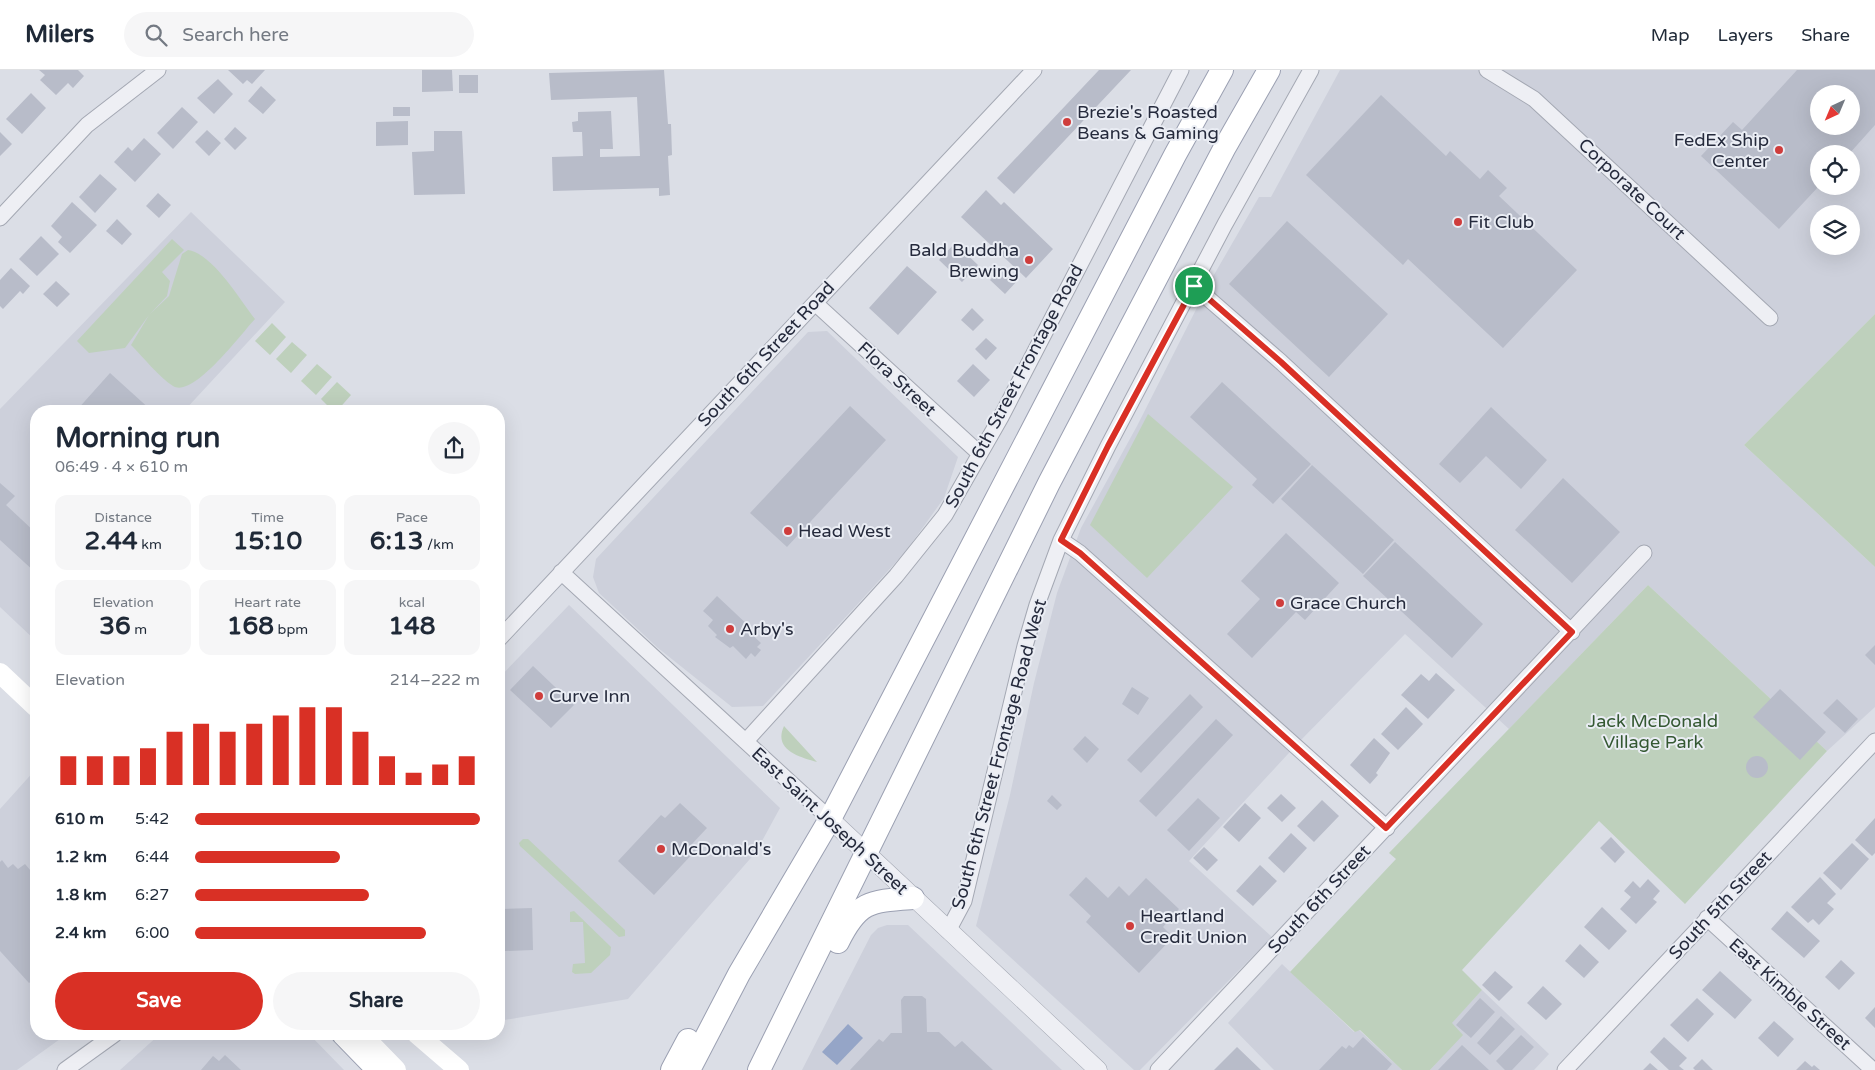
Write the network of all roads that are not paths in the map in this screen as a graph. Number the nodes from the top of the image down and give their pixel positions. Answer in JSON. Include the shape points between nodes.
{"nodes":[{"id":1,"x":158,"y":70,"type":"edge"},
{"id":2,"x":1034,"y":70,"type":"edge"},
{"id":3,"x":1181,"y":70,"type":"edge"},
{"id":4,"x":1222,"y":70,"type":"edge"},
{"id":5,"x":1269,"y":70,"type":"edge"},
{"id":6,"x":1311,"y":70,"type":"edge"},
{"id":7,"x":1487,"y":70,"type":"edge"},
{"id":8,"x":0,"y":218,"type":"edge"},
{"id":9,"x":1194,"y":286,"type":"junction"},
{"id":10,"x":815,"y":303,"type":"junction"},
{"id":11,"x":1770,"y":318,"type":"dead end"},
{"id":12,"x":980,"y":454,"type":"junction"},
{"id":13,"x":1061,"y":540,"type":"junction"},
{"id":14,"x":1644,"y":553,"type":"dead end"},
{"id":15,"x":561,"y":572,"type":"junction"},
{"id":16,"x":1572,"y":632,"type":"junction"},
{"id":17,"x":505,"y":633,"type":"edge"},
{"id":18,"x":0,"y":673,"type":"edge"},
{"id":19,"x":30,"y":701,"type":"edge"},
{"id":20,"x":746,"y":741,"type":"junction"},
{"id":21,"x":1875,"y":741,"type":"edge"},
{"id":22,"x":830,"y":819,"type":"junction"},
{"id":23,"x":1386,"y":828,"type":"junction"},
{"id":24,"x":865,"y":852,"type":"junction"},
{"id":25,"x":913,"y":898,"type":"junction"},
{"id":26,"x":771,"y":917,"type":"junction"},
{"id":27,"x":1707,"y":918,"type":"junction"},
{"id":28,"x":948,"y":931,"type":"junction"},
{"id":29,"x":108,"y":1040,"type":"edge"},
{"id":30,"x":349,"y":1040,"type":"edge"},
{"id":31,"x":367,"y":1040,"type":"edge"},
{"id":32,"x":425,"y":1040,"type":"edge"},
{"id":33,"x":74,"y":1067,"type":"edge"},
{"id":34,"x":378,"y":1070,"type":"edge"},
{"id":35,"x":396,"y":1070,"type":"edge"},
{"id":36,"x":459,"y":1070,"type":"edge"},
{"id":37,"x":672,"y":1070,"type":"edge"},
{"id":38,"x":689,"y":1070,"type":"edge"},
{"id":39,"x":758,"y":1070,"type":"edge"},
{"id":40,"x":774,"y":1070,"type":"edge"},
{"id":41,"x":1098,"y":1070,"type":"edge"},
{"id":42,"x":1158,"y":1070,"type":"edge"},
{"id":43,"x":1565,"y":1070,"type":"edge"},
{"id":44,"x":1873,"y":1070,"type":"edge"}],
"edges":[{"from":1,"to":8,"type":"street","via":[[87,125]]},
{"from":2,"to":10,"type":"street","name":"South 6th Street Road"},
{"from":3,"to":12,"type":"street","name":"South 6th Street Frontage Road"},
{"from":4,"to":22,"type":"main road"},
{"from":5,"to":24,"type":"main road","via":[[1225,147],[1049,483]]},
{"from":6,"to":9,"type":"street","name":"South 6th Street Frontage Road West"},
{"from":7,"to":11,"type":"street","name":"Corporate Court","via":[[1534,99]]},
{"from":9,"to":13,"type":"street","name":"South 6th Street Frontage Road West"},
{"from":9,"to":16,"type":"street","via":[[1281,362]]},
{"from":10,"to":12,"type":"street","name":"Flora Street"},
{"from":10,"to":15,"type":"street","name":"South 6th Street Road"},
{"from":12,"to":20,"type":"street","name":"South 6th Street Frontage Road","via":[[945,515],[924,543]]},
{"from":13,"to":23,"type":"street","via":[[1087,559]]},
{"from":13,"to":28,"type":"street","name":"South 6th Street Frontage Road West","via":[[1025,646],[964,901]]},
{"from":14,"to":16,"type":"street","name":"South 6th Street"},
{"from":15,"to":17,"type":"street","name":"South 6th Street Road"},
{"from":15,"to":20,"type":"street","name":"East Saint Joseph Street","via":[[649,656]]},
{"from":16,"to":23,"type":"street","name":"South 6th Street"},
{"from":18,"to":19,"type":"main road"},
{"from":20,"to":22,"type":"street","name":"East Saint Joseph Street"},
{"from":21,"to":27,"type":"street","name":"South 5th Street"},
{"from":22,"to":24,"type":"street","name":"East Saint Joseph Street"},
{"from":22,"to":26,"type":"main road"},
{"from":23,"to":42,"type":"street","name":"South 6th Street"},
{"from":24,"to":25,"type":"street","name":"East Saint Joseph Street"},
{"from":24,"to":39,"type":"main road"},
{"from":25,"to":28,"type":"street","name":"East Saint Joseph Street"},
{"from":25,"to":40,"type":"main road","via":[[867,905],[848,921]]},
{"from":26,"to":37,"type":"main road","via":[[720,978]]},
{"from":26,"to":38,"type":"main road"},
{"from":27,"to":43,"type":"street","name":"South 5th Street"},
{"from":27,"to":44,"type":"street","name":"East Kimble Street"},
{"from":28,"to":41,"type":"street","name":"East Saint Joseph Street"},
{"from":29,"to":33,"type":"street"},
{"from":30,"to":34,"type":"main road"},
{"from":31,"to":35,"type":"main road"},
{"from":32,"to":36,"type":"main road"}]}
